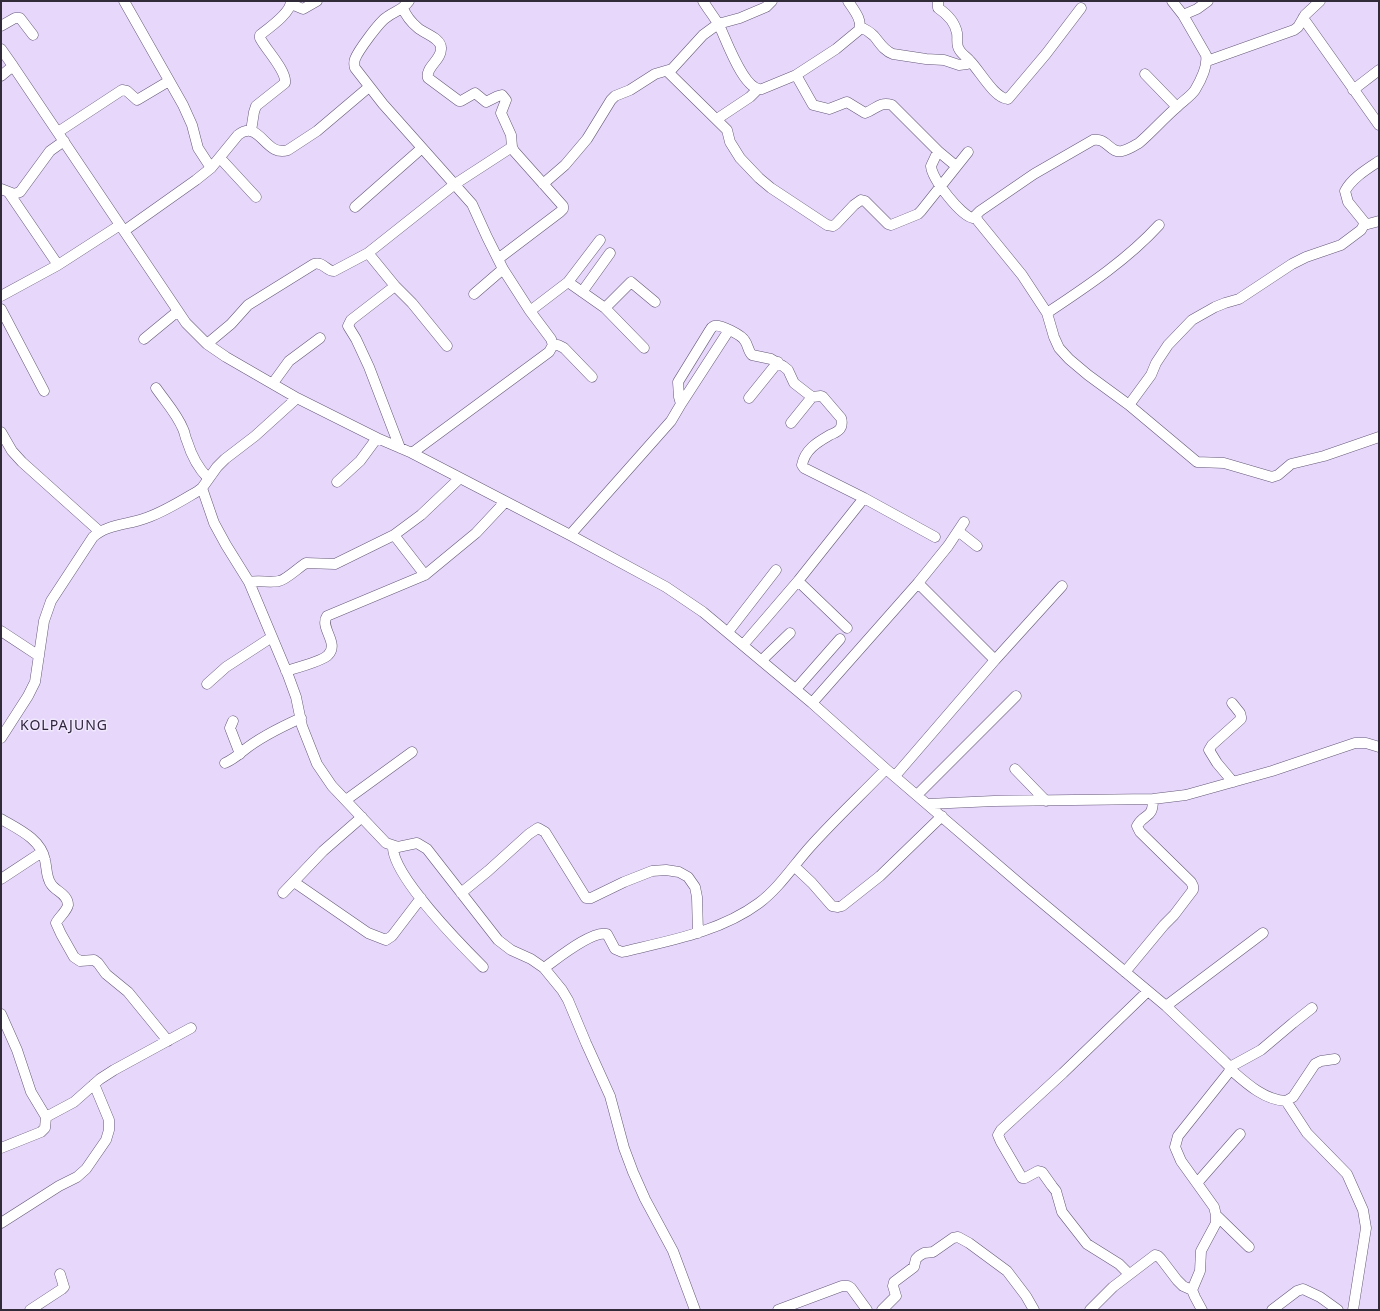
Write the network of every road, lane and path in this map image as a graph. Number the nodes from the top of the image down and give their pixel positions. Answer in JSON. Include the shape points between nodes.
{"nodes":[{"id":1,"x":124,"y":1,"type":"edge"},
{"id":2,"x":317,"y":1,"type":"edge"},
{"id":3,"x":703,"y":1,"type":"edge"},
{"id":4,"x":772,"y":1,"type":"edge"},
{"id":5,"x":848,"y":1,"type":"edge"},
{"id":6,"x":938,"y":1,"type":"edge"},
{"id":7,"x":1172,"y":1,"type":"edge"},
{"id":8,"x":1208,"y":1,"type":"edge"},
{"id":9,"x":1320,"y":1,"type":"edge"},
{"id":10,"x":291,"y":3,"type":"edge"},
{"id":11,"x":406,"y":5,"type":"edge"},
{"id":12,"x":1081,"y":8,"type":"dead end"},
{"id":13,"x":1183,"y":15,"type":"junction"},
{"id":14,"x":1303,"y":18,"type":"junction"},
{"id":15,"x":718,"y":24,"type":"junction"},
{"id":16,"x":1,"y":26,"type":"edge"},
{"id":17,"x":860,"y":27,"type":"junction"},
{"id":18,"x":33,"y":35,"type":"dead end"},
{"id":19,"x":1,"y":49,"type":"edge"},
{"id":20,"x":970,"y":61,"type":"junction"},
{"id":21,"x":1207,"y":61,"type":"junction"},
{"id":22,"x":14,"y":66,"type":"junction"},
{"id":23,"x":1379,"y":70,"type":"edge"},
{"id":24,"x":667,"y":71,"type":"junction"},
{"id":25,"x":1145,"y":74,"type":"dead end"},
{"id":26,"x":796,"y":75,"type":"junction"},
{"id":27,"x":1,"y":76,"type":"edge"},
{"id":28,"x":170,"y":81,"type":"junction"},
{"id":29,"x":368,"y":87,"type":"junction"},
{"id":30,"x":757,"y":90,"type":"junction"},
{"id":31,"x":1353,"y":90,"type":"junction"},
{"id":32,"x":1177,"y":107,"type":"junction"},
{"id":33,"x":717,"y":119,"type":"junction"},
{"id":34,"x":1379,"y":125,"type":"edge"},
{"id":35,"x":251,"y":131,"type":"junction"},
{"id":36,"x":58,"y":132,"type":"junction"},
{"id":37,"x":64,"y":141,"type":"junction"},
{"id":38,"x":512,"y":147,"type":"junction"},
{"id":39,"x":422,"y":148,"type":"junction"},
{"id":40,"x":938,"y":151,"type":"junction"},
{"id":41,"x":968,"y":152,"type":"dead end"},
{"id":42,"x":1379,"y":161,"type":"edge"},
{"id":43,"x":216,"y":163,"type":"junction"},
{"id":44,"x":956,"y":166,"type":"junction"},
{"id":45,"x":455,"y":184,"type":"junction"},
{"id":46,"x":543,"y":184,"type":"junction"},
{"id":47,"x":940,"y":186,"type":"junction"},
{"id":48,"x":5,"y":191,"type":"edge"},
{"id":49,"x":256,"y":197,"type":"dead end"},
{"id":50,"x":355,"y":207,"type":"dead end"},
{"id":51,"x":976,"y":216,"type":"junction"},
{"id":52,"x":1379,"y":221,"type":"edge"},
{"id":53,"x":1365,"y":223,"type":"junction"},
{"id":54,"x":1159,"y":225,"type":"dead end"},
{"id":55,"x":122,"y":228,"type":"junction"},
{"id":56,"x":600,"y":240,"type":"dead end"},
{"id":57,"x":368,"y":253,"type":"junction"},
{"id":58,"x":610,"y":253,"type":"dead end"},
{"id":59,"x":498,"y":259,"type":"junction"},
{"id":60,"x":58,"y":265,"type":"junction"},
{"id":61,"x":503,"y":269,"type":"junction"},
{"id":62,"x":568,"y":282,"type":"junction"},
{"id":63,"x":395,"y":286,"type":"junction"},
{"id":64,"x":582,"y":292,"type":"junction"},
{"id":65,"x":474,"y":294,"type":"dead end"},
{"id":66,"x":1,"y":296,"type":"edge"},
{"id":67,"x":655,"y":302,"type":"dead end"},
{"id":68,"x":605,"y":308,"type":"junction"},
{"id":69,"x":1,"y":309,"type":"edge"},
{"id":70,"x":178,"y":311,"type":"junction"},
{"id":71,"x":530,"y":311,"type":"junction"},
{"id":72,"x":1047,"y":313,"type":"junction"},
{"id":73,"x":729,"y":330,"type":"junction"},
{"id":74,"x":320,"y":338,"type":"dead end"},
{"id":75,"x":144,"y":339,"type":"dead end"},
{"id":76,"x":207,"y":344,"type":"junction"},
{"id":77,"x":553,"y":345,"type":"junction"},
{"id":78,"x":447,"y":346,"type":"dead end"},
{"id":79,"x":644,"y":348,"type":"dead end"},
{"id":80,"x":778,"y":362,"type":"junction"},
{"id":81,"x":592,"y":377,"type":"dead end"},
{"id":82,"x":273,"y":383,"type":"junction"},
{"id":83,"x":156,"y":388,"type":"dead end"},
{"id":84,"x":44,"y":391,"type":"dead end"},
{"id":85,"x":812,"y":397,"type":"junction"},
{"id":86,"x":297,"y":398,"type":"junction"},
{"id":87,"x":749,"y":398,"type":"dead end"},
{"id":88,"x":681,"y":404,"type":"junction"},
{"id":89,"x":1129,"y":404,"type":"junction"},
{"id":90,"x":791,"y":423,"type":"dead end"},
{"id":91,"x":1,"y":432,"type":"edge"},
{"id":92,"x":1379,"y":437,"type":"edge"},
{"id":93,"x":377,"y":438,"type":"junction"},
{"id":94,"x":400,"y":448,"type":"junction"},
{"id":95,"x":412,"y":453,"type":"junction"},
{"id":96,"x":208,"y":478,"type":"junction"},
{"id":97,"x":460,"y":478,"type":"junction"},
{"id":98,"x":337,"y":482,"type":"dead end"},
{"id":99,"x":202,"y":488,"type":"junction"},
{"id":100,"x":864,"y":498,"type":"junction"},
{"id":101,"x":505,"y":502,"type":"junction"},
{"id":102,"x":964,"y":522,"type":"dead end"},
{"id":103,"x":99,"y":531,"type":"junction"},
{"id":104,"x":958,"y":531,"type":"junction"},
{"id":105,"x":394,"y":535,"type":"junction"},
{"id":106,"x":570,"y":535,"type":"junction"},
{"id":107,"x":935,"y":537,"type":"dead end"},
{"id":108,"x":977,"y":546,"type":"dead end"},
{"id":109,"x":776,"y":570,"type":"dead end"},
{"id":110,"x":426,"y":575,"type":"junction"},
{"id":111,"x":798,"y":581,"type":"junction"},
{"id":112,"x":249,"y":582,"type":"junction"},
{"id":113,"x":918,"y":584,"type":"junction"},
{"id":114,"x":1062,"y":586,"type":"dead end"},
{"id":115,"x":847,"y":628,"type":"dead end"},
{"id":116,"x":1,"y":631,"type":"edge"},
{"id":117,"x":728,"y":632,"type":"junction"},
{"id":118,"x":790,"y":633,"type":"dead end"},
{"id":119,"x":272,"y":637,"type":"junction"},
{"id":120,"x":840,"y":639,"type":"dead end"},
{"id":121,"x":743,"y":645,"type":"junction"},
{"id":122,"x":39,"y":656,"type":"junction"},
{"id":123,"x":762,"y":660,"type":"junction"},
{"id":124,"x":995,"y":660,"type":"junction"},
{"id":125,"x":286,"y":671,"type":"junction"},
{"id":126,"x":206,"y":684,"type":"dead end"},
{"id":127,"x":796,"y":689,"type":"junction"},
{"id":128,"x":1016,"y":696,"type":"dead end"},
{"id":129,"x":812,"y":703,"type":"junction"},
{"id":130,"x":1232,"y":703,"type":"dead end"},
{"id":131,"x":300,"y":718,"type":"junction"},
{"id":132,"x":233,"y":721,"type":"dead end"},
{"id":133,"x":1,"y":738,"type":"edge"},
{"id":134,"x":1379,"y":746,"type":"edge"},
{"id":135,"x":412,"y":752,"type":"dead end"},
{"id":136,"x":240,"y":754,"type":"junction"},
{"id":137,"x":225,"y":764,"type":"dead end"},
{"id":138,"x":1015,"y":769,"type":"dead end"},
{"id":139,"x":882,"y":773,"type":"junction"},
{"id":140,"x":895,"y":776,"type":"junction"},
{"id":141,"x":1233,"y":782,"type":"junction"},
{"id":142,"x":917,"y":795,"type":"junction"},
{"id":143,"x":1153,"y":798,"type":"junction"},
{"id":144,"x":346,"y":800,"type":"junction"},
{"id":145,"x":1046,"y":801,"type":"junction"},
{"id":146,"x":928,"y":804,"type":"junction"},
{"id":147,"x":942,"y":816,"type":"junction"},
{"id":148,"x":362,"y":817,"type":"junction"},
{"id":149,"x":1,"y":819,"type":"edge"},
{"id":150,"x":393,"y":846,"type":"junction"},
{"id":151,"x":42,"y":852,"type":"junction"},
{"id":152,"x":794,"y":866,"type":"junction"},
{"id":153,"x":1,"y":879,"type":"edge"},
{"id":154,"x":294,"y":882,"type":"junction"},
{"id":155,"x":461,"y":893,"type":"junction"},
{"id":156,"x":284,"y":894,"type":"dead end"},
{"id":157,"x":421,"y":898,"type":"junction"},
{"id":158,"x":698,"y":932,"type":"junction"},
{"id":159,"x":1263,"y":933,"type":"dead end"},
{"id":160,"x":483,"y":967,"type":"dead end"},
{"id":161,"x":544,"y":968,"type":"junction"},
{"id":162,"x":1125,"y":972,"type":"junction"},
{"id":163,"x":1148,"y":991,"type":"junction"},
{"id":164,"x":1166,"y":1006,"type":"junction"},
{"id":165,"x":1312,"y":1008,"type":"dead end"},
{"id":166,"x":1,"y":1014,"type":"edge"},
{"id":167,"x":192,"y":1028,"type":"dead end"},
{"id":168,"x":168,"y":1041,"type":"junction"},
{"id":169,"x":1335,"y":1059,"type":"dead end"},
{"id":170,"x":1228,"y":1072,"type":"junction"},
{"id":171,"x":94,"y":1084,"type":"junction"},
{"id":172,"x":1287,"y":1103,"type":"junction"},
{"id":173,"x":46,"y":1117,"type":"junction"},
{"id":174,"x":1240,"y":1134,"type":"dead end"},
{"id":175,"x":1,"y":1148,"type":"edge"},
{"id":176,"x":1197,"y":1183,"type":"junction"},
{"id":177,"x":1216,"y":1215,"type":"junction"},
{"id":178,"x":1,"y":1223,"type":"edge"},
{"id":179,"x":1249,"y":1247,"type":"dead end"},
{"id":180,"x":60,"y":1274,"type":"dead end"},
{"id":181,"x":1129,"y":1274,"type":"junction"},
{"id":182,"x":1192,"y":1290,"type":"junction"},
{"id":183,"x":30,"y":1310,"type":"edge"},
{"id":184,"x":695,"y":1310,"type":"edge"},
{"id":185,"x":778,"y":1310,"type":"edge"},
{"id":186,"x":867,"y":1310,"type":"edge"},
{"id":187,"x":882,"y":1310,"type":"edge"},
{"id":188,"x":1034,"y":1310,"type":"edge"},
{"id":189,"x":1090,"y":1310,"type":"edge"},
{"id":190,"x":1202,"y":1310,"type":"edge"},
{"id":191,"x":1272,"y":1310,"type":"edge"},
{"id":192,"x":1338,"y":1310,"type":"edge"},
{"id":193,"x":1353,"y":1310,"type":"edge"}],
"edges":[{"from":1,"to":28,"type":"street"},
{"from":2,"to":10,"type":"street","via":[[303,9]]},
{"from":3,"to":15,"type":"street"},
{"from":4,"to":15,"type":"street","via":[[766,7]]},
{"from":5,"to":17,"type":"street","via":[[859,20]]},
{"from":6,"to":20,"type":"street","via":[[938,8],[954,24],[959,51]]},
{"from":7,"to":13,"type":"street"},
{"from":8,"to":13,"type":"street"},
{"from":9,"to":14,"type":"street"},
{"from":10,"to":35,"type":"street","via":[[288,10],[260,35],[286,79],[285,83],[256,106]]},
{"from":11,"to":29,"type":"street","via":[[383,20],[356,55],[355,68]]},
{"from":11,"to":38,"type":"street","via":[[406,15],[418,28],[440,43],[438,57],[427,76],[459,101],[475,93],[486,102],[502,95],[506,100],[501,113],[511,135]]},
{"from":12,"to":20,"type":"street","via":[[1008,99],[996,94]]},
{"from":13,"to":21,"type":"street"},
{"from":14,"to":21,"type":"street","via":[[1294,30]]},
{"from":14,"to":31,"type":"street"},
{"from":15,"to":24,"type":"street","via":[[703,35],[677,64]]},
{"from":15,"to":30,"type":"street","via":[[746,80]]},
{"from":16,"to":18,"type":"street","via":[[14,18],[20,18]]},
{"from":17,"to":20,"type":"street","via":[[873,35],[889,53],[944,60],[959,65]]},
{"from":17,"to":26,"type":"street","via":[[836,49]]},
{"from":19,"to":22,"type":"street"},
{"from":21,"to":32,"type":"street","via":[[1194,91]]},
{"from":22,"to":27,"type":"street"},
{"from":22,"to":36,"type":"street"},
{"from":23,"to":31,"type":"street"},
{"from":24,"to":33,"type":"street"},
{"from":24,"to":46,"type":"street","via":[[655,74],[610,100],[587,139],[565,165]]},
{"from":25,"to":32,"type":"street"},
{"from":26,"to":30,"type":"street"},
{"from":26,"to":40,"type":"street","via":[[813,105],[829,109],[847,102],[865,113],[884,104],[892,105]]},
{"from":28,"to":36,"type":"street","via":[[137,100],[122,90]]},
{"from":28,"to":43,"type":"street","via":[[188,116],[198,148]]},
{"from":29,"to":35,"type":"street","via":[[317,131],[288,150],[276,150],[256,132]]},
{"from":29,"to":39,"type":"street"},
{"from":30,"to":33,"type":"street"},
{"from":31,"to":34,"type":"street"},
{"from":32,"to":51,"type":"street","via":[[1128,149],[1114,151],[1101,140],[1093,140],[1034,174]]},
{"from":33,"to":47,"type":"street","via":[[727,130],[730,142],[740,158],[760,178],[827,225],[836,224],[861,200],[891,225],[922,211]]},
{"from":35,"to":43,"type":"street","via":[[238,135]]},
{"from":36,"to":37,"type":"street"},
{"from":37,"to":48,"type":"street","via":[[50,151],[20,192],[14,194]]},
{"from":37,"to":55,"type":"street"},
{"from":38,"to":45,"type":"street"},
{"from":38,"to":46,"type":"street"},
{"from":39,"to":45,"type":"street"},
{"from":39,"to":50,"type":"street"},
{"from":40,"to":44,"type":"street"},
{"from":40,"to":47,"type":"street","via":[[931,170]]},
{"from":41,"to":44,"type":"street"},
{"from":42,"to":53,"type":"street","via":[[1349,184],[1345,191],[1348,202]]},
{"from":43,"to":49,"type":"street"},
{"from":43,"to":55,"type":"street","via":[[196,180]]},
{"from":44,"to":47,"type":"street"},
{"from":45,"to":57,"type":"street"},
{"from":45,"to":59,"type":"street","via":[[472,204]]},
{"from":46,"to":59,"type":"street","via":[[562,203],[563,209]]},
{"from":47,"to":51,"type":"street","via":[[964,213],[969,217]]},
{"from":48,"to":60,"type":"street"},
{"from":51,"to":72,"type":"street","via":[[1022,275]]},
{"from":52,"to":53,"type":"street"},
{"from":53,"to":89,"type":"street","via":[[1361,230],[1341,245],[1306,257],[1239,300],[1198,315],[1168,345],[1151,375]]},
{"from":54,"to":72,"type":"street","via":[[1151,235],[1110,269]]},
{"from":55,"to":60,"type":"street"},
{"from":55,"to":70,"type":"street"},
{"from":56,"to":62,"type":"street"},
{"from":57,"to":63,"type":"street"},
{"from":57,"to":76,"type":"street","via":[[334,271],[323,264],[314,264],[246,306],[231,324]]},
{"from":58,"to":64,"type":"street"},
{"from":59,"to":61,"type":"street"},
{"from":60,"to":66,"type":"street"},
{"from":61,"to":65,"type":"street"},
{"from":61,"to":71,"type":"street"},
{"from":62,"to":64,"type":"street"},
{"from":62,"to":71,"type":"street"},
{"from":63,"to":78,"type":"street"},
{"from":63,"to":94,"type":"street","via":[[351,320],[348,326],[369,367]]},
{"from":64,"to":68,"type":"street"},
{"from":67,"to":68,"type":"street","via":[[631,282]]},
{"from":68,"to":79,"type":"street"},
{"from":69,"to":84,"type":"street"},
{"from":70,"to":75,"type":"street"},
{"from":70,"to":76,"type":"street"},
{"from":71,"to":77,"type":"street"},
{"from":72,"to":89,"type":"street","via":[[1059,348],[1088,375]]},
{"from":73,"to":80,"type":"street","via":[[744,340],[752,355]]},
{"from":73,"to":88,"type":"street"},
{"from":73,"to":88,"type":"street","via":[[713,326],[678,382]]},
{"from":74,"to":82,"type":"street","via":[[289,361]]},
{"from":76,"to":82,"type":"street"},
{"from":77,"to":81,"type":"street","via":[[564,348]]},
{"from":77,"to":95,"type":"street","via":[[549,352]]},
{"from":80,"to":85,"type":"street","via":[[788,370],[794,383]]},
{"from":80,"to":87,"type":"street"},
{"from":82,"to":86,"type":"street"},
{"from":83,"to":96,"type":"street","via":[[179,421],[196,462]]},
{"from":85,"to":90,"type":"street"},
{"from":85,"to":100,"type":"street","via":[[823,397],[841,418],[842,423],[838,431],[811,448],[802,465],[807,470]]},
{"from":86,"to":93,"type":"street"},
{"from":86,"to":96,"type":"street","via":[[268,426],[225,459]]},
{"from":88,"to":106,"type":"street","via":[[671,421]]},
{"from":89,"to":92,"type":"street","via":[[1197,462],[1224,463],[1272,477],[1291,464],[1324,456]]},
{"from":91,"to":103,"type":"street","via":[[22,462]]},
{"from":93,"to":94,"type":"street"},
{"from":93,"to":98,"type":"street","via":[[360,461]]},
{"from":94,"to":95,"type":"street"},
{"from":95,"to":97,"type":"street"},
{"from":96,"to":99,"type":"street"},
{"from":97,"to":101,"type":"street"},
{"from":97,"to":105,"type":"street","via":[[421,515]]},
{"from":99,"to":103,"type":"street","via":[[170,508],[146,518]]},
{"from":99,"to":112,"type":"street","via":[[217,529]]},
{"from":100,"to":107,"type":"street"},
{"from":100,"to":111,"type":"street"},
{"from":101,"to":106,"type":"street"},
{"from":101,"to":110,"type":"street","via":[[476,533]]},
{"from":102,"to":104,"type":"street"},
{"from":103,"to":122,"type":"street","via":[[86,546],[51,601],[44,621]]},
{"from":104,"to":108,"type":"street"},
{"from":104,"to":113,"type":"street"},
{"from":105,"to":110,"type":"street"},
{"from":105,"to":112,"type":"street","via":[[335,564],[306,562],[282,580]]},
{"from":106,"to":117,"type":"street","via":[[666,587]]},
{"from":109,"to":117,"type":"street"},
{"from":110,"to":125,"type":"street","via":[[327,616],[325,624],[332,644],[328,656]]},
{"from":111,"to":115,"type":"street"},
{"from":111,"to":121,"type":"street"},
{"from":112,"to":119,"type":"street"},
{"from":113,"to":124,"type":"street"},
{"from":113,"to":129,"type":"street"},
{"from":114,"to":124,"type":"street"},
{"from":116,"to":122,"type":"street"},
{"from":117,"to":121,"type":"street"},
{"from":118,"to":123,"type":"street"},
{"from":119,"to":125,"type":"street"},
{"from":119,"to":126,"type":"street","via":[[226,667]]},
{"from":120,"to":127,"type":"street"},
{"from":121,"to":123,"type":"street"},
{"from":122,"to":133,"type":"street","via":[[35,682]]},
{"from":123,"to":127,"type":"street"},
{"from":124,"to":140,"type":"street"},
{"from":125,"to":131,"type":"street","via":[[293,686]]},
{"from":127,"to":129,"type":"street"},
{"from":128,"to":142,"type":"street"},
{"from":129,"to":139,"type":"street"},
{"from":130,"to":141,"type":"street","via":[[1242,716],[1209,750]]},
{"from":131,"to":136,"type":"street","via":[[271,732]]},
{"from":131,"to":144,"type":"street","via":[[317,764]]},
{"from":132,"to":136,"type":"street","via":[[230,728]]},
{"from":134,"to":141,"type":"street","via":[[1355,743]]},
{"from":135,"to":144,"type":"street"},
{"from":136,"to":137,"type":"street"},
{"from":138,"to":145,"type":"street"},
{"from":139,"to":140,"type":"street"},
{"from":139,"to":152,"type":"street"},
{"from":140,"to":142,"type":"street"},
{"from":141,"to":143,"type":"street","via":[[1186,795]]},
{"from":142,"to":146,"type":"street"},
{"from":143,"to":145,"type":"street"},
{"from":143,"to":162,"type":"street","via":[[1152,812],[1137,826],[1140,832],[1191,882],[1193,890]]},
{"from":144,"to":148,"type":"street"},
{"from":145,"to":146,"type":"street"},
{"from":146,"to":147,"type":"street"},
{"from":147,"to":152,"type":"street","via":[[880,876],[842,906],[832,906]]},
{"from":147,"to":162,"type":"street"},
{"from":148,"to":150,"type":"street","via":[[380,838]]},
{"from":148,"to":154,"type":"street","via":[[323,851]]},
{"from":149,"to":151,"type":"street","via":[[34,840]]},
{"from":150,"to":155,"type":"street","via":[[414,842],[422,845]]},
{"from":150,"to":157,"type":"street","via":[[394,856]]},
{"from":151,"to":153,"type":"street"},
{"from":151,"to":168,"type":"street","via":[[50,884],[66,898],[68,906],[56,923],[69,950],[80,961],[98,962],[106,974],[128,992]]},
{"from":152,"to":158,"type":"street","via":[[759,903],[736,917]]},
{"from":154,"to":156,"type":"street"},
{"from":154,"to":157,"type":"street","via":[[368,933],[386,940],[392,936]]},
{"from":155,"to":158,"type":"street","via":[[538,828],[545,832],[586,898],[652,871],[666,870],[684,874],[695,887]]},
{"from":155,"to":161,"type":"street","via":[[504,945]]},
{"from":157,"to":160,"type":"street"},
{"from":158,"to":161,"type":"street","via":[[622,952],[615,949],[607,934],[597,934]]},
{"from":159,"to":164,"type":"street"},
{"from":161,"to":184,"type":"street","via":[[568,1000],[610,1096],[624,1148],[644,1199],[673,1251]]},
{"from":162,"to":163,"type":"street"},
{"from":163,"to":164,"type":"street"},
{"from":163,"to":181,"type":"street","via":[[998,1135],[1022,1178],[1038,1171],[1042,1172],[1056,1191],[1062,1212],[1087,1244],[1119,1264]]},
{"from":164,"to":170,"type":"street"},
{"from":165,"to":170,"type":"street","via":[[1261,1050]]},
{"from":166,"to":173,"type":"street","via":[[17,1050],[31,1092]]},
{"from":167,"to":168,"type":"street"},
{"from":168,"to":171,"type":"street","via":[[114,1070]]},
{"from":169,"to":172,"type":"street","via":[[1315,1064]]},
{"from":170,"to":172,"type":"street","via":[[1268,1097]]},
{"from":170,"to":176,"type":"street","via":[[1176,1141],[1176,1153]]},
{"from":171,"to":173,"type":"street","via":[[74,1102]]},
{"from":171,"to":178,"type":"street","via":[[109,1120],[106,1140],[86,1169],[77,1177]]},
{"from":172,"to":193,"type":"street","via":[[1313,1140],[1347,1174],[1362,1210],[1366,1228]]},
{"from":173,"to":175,"type":"street","via":[[45,1128],[41,1132]]},
{"from":174,"to":176,"type":"street"},
{"from":176,"to":177,"type":"street"},
{"from":177,"to":179,"type":"street"},
{"from":177,"to":182,"type":"street","via":[[1216,1223],[1201,1251],[1200,1271]]},
{"from":180,"to":183,"type":"street","via":[[64,1287]]},
{"from":181,"to":182,"type":"street","via":[[1153,1256],[1158,1256],[1183,1286]]},
{"from":181,"to":189,"type":"street"},
{"from":182,"to":190,"type":"street"},
{"from":185,"to":186,"type":"street","via":[[848,1286]]},
{"from":187,"to":188,"type":"street","via":[[896,1296],[894,1282],[914,1267],[919,1256],[933,1252],[958,1237],[1007,1271]]},
{"from":191,"to":192,"type":"street","via":[[1303,1289]]}]}
